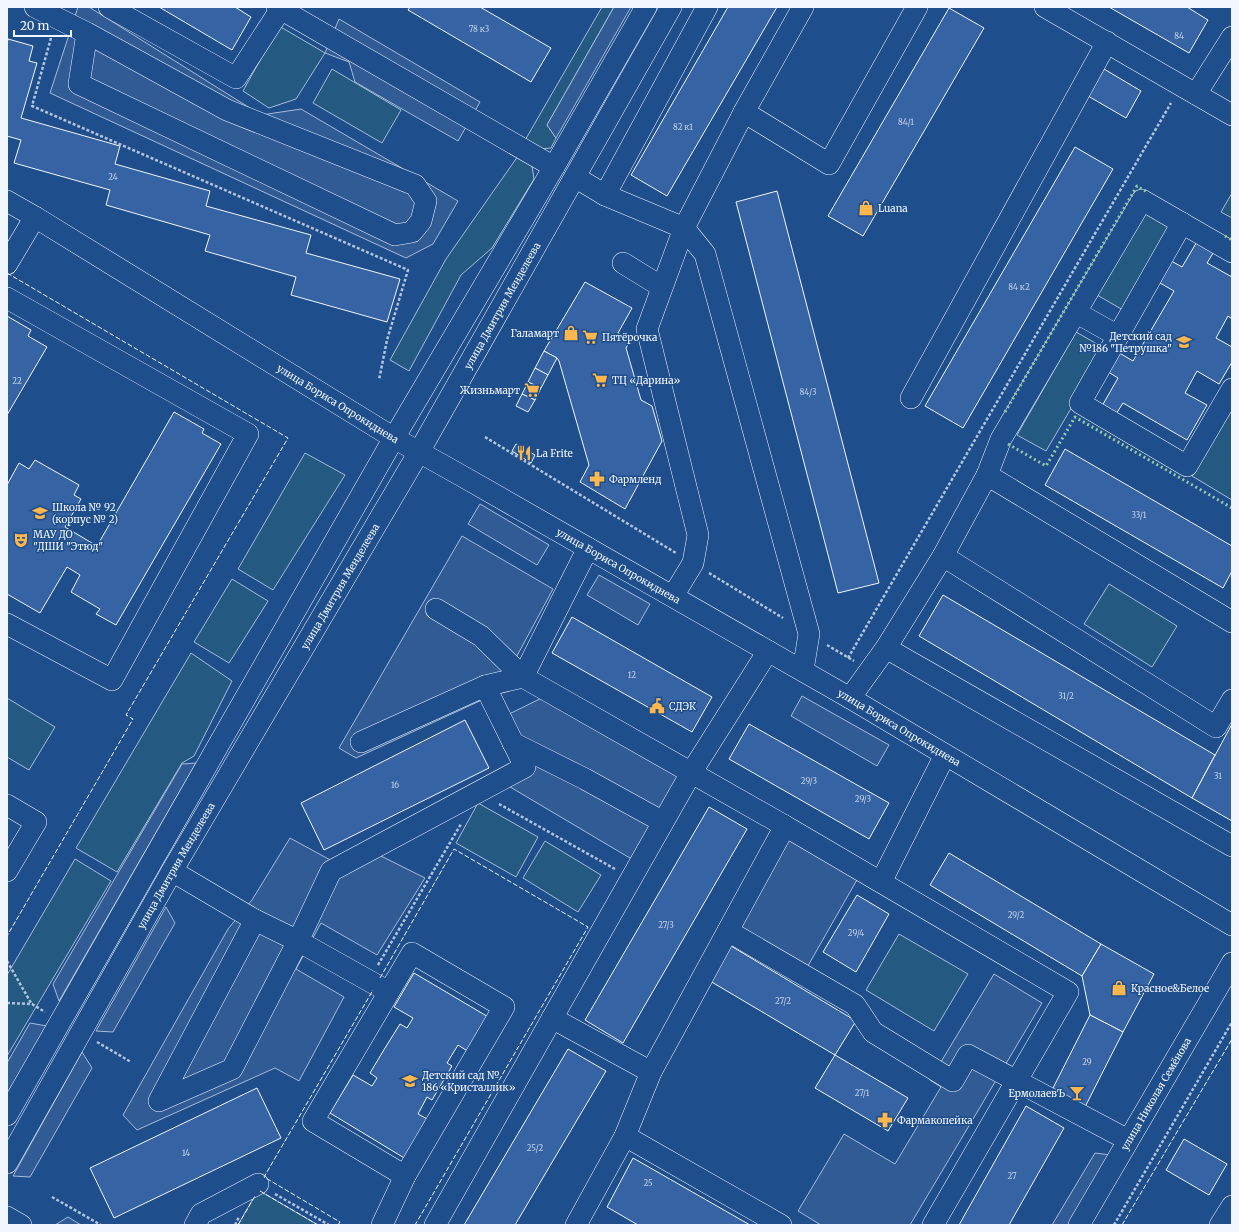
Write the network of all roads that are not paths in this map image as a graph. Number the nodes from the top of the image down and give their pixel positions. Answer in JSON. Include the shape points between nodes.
{"nodes":[{"id":1,"x":34,"y":7,"type":"edge"},
{"id":2,"x":109,"y":7,"type":"edge"},
{"id":3,"x":646,"y":7,"type":"edge"},
{"id":4,"x":671,"y":7,"type":"edge"},
{"id":5,"x":707,"y":7,"type":"edge"},
{"id":6,"x":803,"y":7,"type":"edge"},
{"id":7,"x":917,"y":7,"type":"edge"},
{"id":8,"x":1045,"y":7,"type":"edge"},
{"id":9,"x":280,"y":8,"type":"edge"},
{"id":10,"x":87,"y":33,"type":"junction"},
{"id":11,"x":1232,"y":37,"type":"edge"},
{"id":12,"x":1107,"y":42,"type":"junction"},
{"id":13,"x":1189,"y":90,"type":"junction"},
{"id":14,"x":744,"y":112,"type":"junction"},
{"id":15,"x":1232,"y":115,"type":"edge"},
{"id":16,"x":554,"y":167,"type":"junction"},
{"id":17,"x":575,"y":178,"type":"junction"},
{"id":18,"x":605,"y":195,"type":"junction"},
{"id":19,"x":7,"y":201,"type":"edge"},
{"id":20,"x":35,"y":217,"type":"junction"},
{"id":21,"x":1182,"y":223,"type":"junction"},
{"id":22,"x":684,"y":228,"type":"junction"},
{"id":23,"x":1232,"y":252,"type":"edge"},
{"id":24,"x":623,"y":263,"type":"dead end"},
{"id":25,"x":7,"y":264,"type":"edge"},
{"id":26,"x":662,"y":287,"type":"junction"},
{"id":27,"x":7,"y":298,"type":"edge"},
{"id":28,"x":1077,"y":313,"type":"junction"},
{"id":29,"x":1118,"y":336,"type":"junction"},
{"id":30,"x":1232,"y":389,"type":"edge"},
{"id":31,"x":911,"y":398,"type":"dead end"},
{"id":32,"x":394,"y":438,"type":"junction"},
{"id":33,"x":419,"y":452,"type":"junction"},
{"id":34,"x":988,"y":475,"type":"junction"},
{"id":35,"x":588,"y":548,"type":"junction"},
{"id":36,"x":943,"y":556,"type":"junction"},
{"id":37,"x":673,"y":596,"type":"junction"},
{"id":38,"x":436,"y":609,"type":"dead end"},
{"id":39,"x":1232,"y":622,"type":"edge"},
{"id":40,"x":7,"y":624,"type":"edge"},
{"id":41,"x":886,"y":648,"type":"junction"},
{"id":42,"x":768,"y":651,"type":"junction"},
{"id":43,"x":802,"y":670,"type":"junction"},
{"id":44,"x":523,"y":677,"type":"junction"},
{"id":45,"x":485,"y":686,"type":"junction"},
{"id":46,"x":850,"y":698,"type":"junction"},
{"id":47,"x":1232,"y":700,"type":"edge"},
{"id":48,"x":361,"y":742,"type":"dead end"},
{"id":49,"x":513,"y":743,"type":"junction"},
{"id":50,"x":945,"y":755,"type":"junction"},
{"id":51,"x":691,"y":772,"type":"junction"},
{"id":52,"x":7,"y":805,"type":"edge"},
{"id":53,"x":662,"y":823,"type":"junction"},
{"id":54,"x":785,"y":826,"type":"junction"},
{"id":55,"x":1232,"y":846,"type":"edge"},
{"id":56,"x":7,"y":871,"type":"edge"},
{"id":57,"x":172,"y":871,"type":"junction"},
{"id":58,"x":881,"y":882,"type":"junction"},
{"id":59,"x":255,"y":920,"type":"junction"},
{"id":60,"x":1232,"y":925,"type":"edge"},
{"id":61,"x":728,"y":931,"type":"junction"},
{"id":62,"x":298,"y":941,"type":"junction"},
{"id":63,"x":1232,"y":962,"type":"edge"},
{"id":64,"x":389,"y":992,"type":"junction"},
{"id":65,"x":552,"y":1018,"type":"junction"},
{"id":66,"x":651,"y":1072,"type":"junction"},
{"id":67,"x":1016,"y":1080,"type":"junction"},
{"id":68,"x":7,"y":1115,"type":"edge"},
{"id":69,"x":625,"y":1136,"type":"junction"},
{"id":70,"x":1128,"y":1140,"type":"junction"},
{"id":71,"x":7,"y":1163,"type":"edge"},
{"id":72,"x":405,"y":1176,"type":"junction"},
{"id":73,"x":258,"y":1184,"type":"road end"},
{"id":74,"x":1232,"y":1206,"type":"edge"},
{"id":75,"x":7,"y":1217,"type":"edge"},
{"id":76,"x":21,"y":1225,"type":"edge"},
{"id":77,"x":195,"y":1225,"type":"edge"},
{"id":78,"x":382,"y":1225,"type":"edge"},
{"id":79,"x":435,"y":1225,"type":"edge"},
{"id":80,"x":577,"y":1225,"type":"edge"},
{"id":81,"x":781,"y":1225,"type":"edge"},
{"id":82,"x":933,"y":1225,"type":"edge"},
{"id":83,"x":1079,"y":1225,"type":"edge"},
{"id":84,"x":1220,"y":1225,"type":"edge"}],
"edges":[{"from":1,"to":10,"type":"street"},
{"from":2,"to":9,"type":"street","via":[[236,78]]},
{"from":3,"to":16,"type":"street"},
{"from":4,"to":17,"type":"street","name":"улица Дмитрия Менделеева"},
{"from":5,"to":18,"type":"street"},
{"from":6,"to":14,"type":"street"},
{"from":7,"to":14,"type":"street","via":[[829,164]]},
{"from":8,"to":12,"type":"street"},
{"from":9,"to":16,"type":"street"},
{"from":10,"to":10,"type":"street","via":[[79,84],[395,235],[412,232],[421,221],[426,201],[416,185],[227,110]]},
{"from":11,"to":13,"type":"street"},
{"from":12,"to":13,"type":"street"},
{"from":12,"to":31,"type":"street"},
{"from":13,"to":15,"type":"street"},
{"from":14,"to":22,"type":"street"},
{"from":16,"to":32,"type":"street"},
{"from":17,"to":18,"type":"street"},
{"from":17,"to":33,"type":"street","name":"улица Дмитрия Менделеева"},
{"from":18,"to":22,"type":"street"},
{"from":19,"to":20,"type":"street","name":"улица Бориса Опрокиднева"},
{"from":20,"to":25,"type":"street"},
{"from":20,"to":32,"type":"street","name":"улица Бориса Опрокиднева"},
{"from":21,"to":23,"type":"street"},
{"from":21,"to":28,"type":"street","via":[[1142,200]]},
{"from":21,"to":29,"type":"street"},
{"from":22,"to":26,"type":"street"},
{"from":22,"to":43,"type":"street","via":[[705,254],[809,634]]},
{"from":24,"to":26,"type":"street"},
{"from":26,"to":37,"type":"street","via":[[647,329],[698,535],[693,563]]},
{"from":27,"to":40,"type":"street","via":[[248,434],[112,680]]},
{"from":28,"to":29,"type":"street"},
{"from":28,"to":34,"type":"street","via":[[1001,439]]},
{"from":29,"to":30,"type":"street","via":[[1080,403],[1187,466]]},
{"from":32,"to":33,"type":"street","name":"улица Бориса Опрокиднева"},
{"from":32,"to":68,"type":"street"},
{"from":33,"to":35,"type":"street","name":"улица Бориса Опрокиднева"},
{"from":33,"to":57,"type":"street","name":"улица Дмитрия Менделеева"},
{"from":34,"to":36,"type":"street"},
{"from":34,"to":39,"type":"street"},
{"from":35,"to":37,"type":"street","name":"улица Бориса Опрокиднева"},
{"from":35,"to":44,"type":"street"},
{"from":36,"to":41,"type":"street"},
{"from":36,"to":47,"type":"street","via":[[1216,727]]},
{"from":37,"to":42,"type":"street","name":"улица Бориса Опрокиднева"},
{"from":38,"to":44,"type":"street","via":[[481,636]]},
{"from":41,"to":46,"type":"street"},
{"from":41,"to":55,"type":"street"},
{"from":42,"to":43,"type":"street","name":"улица Бориса Опрокиднева"},
{"from":42,"to":51,"type":"street"},
{"from":43,"to":46,"type":"street","name":"улица Бориса Опрокиднева"},
{"from":44,"to":45,"type":"street"},
{"from":44,"to":51,"type":"street"},
{"from":45,"to":48,"type":"street"},
{"from":45,"to":49,"type":"street"},
{"from":46,"to":50,"type":"street","name":"улица Бориса Опрокиднева"},
{"from":49,"to":53,"type":"street","via":[[585,779]]},
{"from":49,"to":62,"type":"street","via":[[525,767],[331,871]]},
{"from":50,"to":58,"type":"street"},
{"from":50,"to":60,"type":"street","name":"улица Бориса Опрокиднева"},
{"from":51,"to":53,"type":"street"},
{"from":51,"to":54,"type":"street"},
{"from":52,"to":56,"type":"street","via":[[36,822]]},
{"from":53,"to":65,"type":"street"},
{"from":54,"to":58,"type":"street"},
{"from":54,"to":61,"type":"street"},
{"from":57,"to":59,"type":"street"},
{"from":57,"to":71,"type":"street","name":"улица Дмитрия Менделеева"},
{"from":58,"to":67,"type":"street","via":[[1068,992]]},
{"from":59,"to":62,"type":"street"},
{"from":59,"to":62,"type":"street","via":[[159,1101],[232,1068]]},
{"from":61,"to":66,"type":"street"},
{"from":61,"to":67,"type":"street","via":[[855,1005],[872,1032],[953,1082],[968,1055]]},
{"from":62,"to":64,"type":"street"},
{"from":63,"to":70,"type":"street","name":"улица Николая Семёнова"},
{"from":64,"to":72,"type":"street","via":[[313,1121]]},
{"from":64,"to":72,"type":"street","via":[[412,953],[504,1007]]},
{"from":65,"to":66,"type":"street"},
{"from":65,"to":79,"type":"street"},
{"from":66,"to":69,"type":"street"},
{"from":67,"to":70,"type":"street"},
{"from":67,"to":82,"type":"street"},
{"from":69,"to":80,"type":"street"},
{"from":69,"to":81,"type":"street"},
{"from":70,"to":83,"type":"street","name":"улица Николая Семёнова"},
{"from":72,"to":78,"type":"street"},
{"from":73,"to":77,"type":"street","via":[[201,1214]]},
{"from":74,"to":84,"type":"street"},
{"from":75,"to":76,"type":"street"}]}
